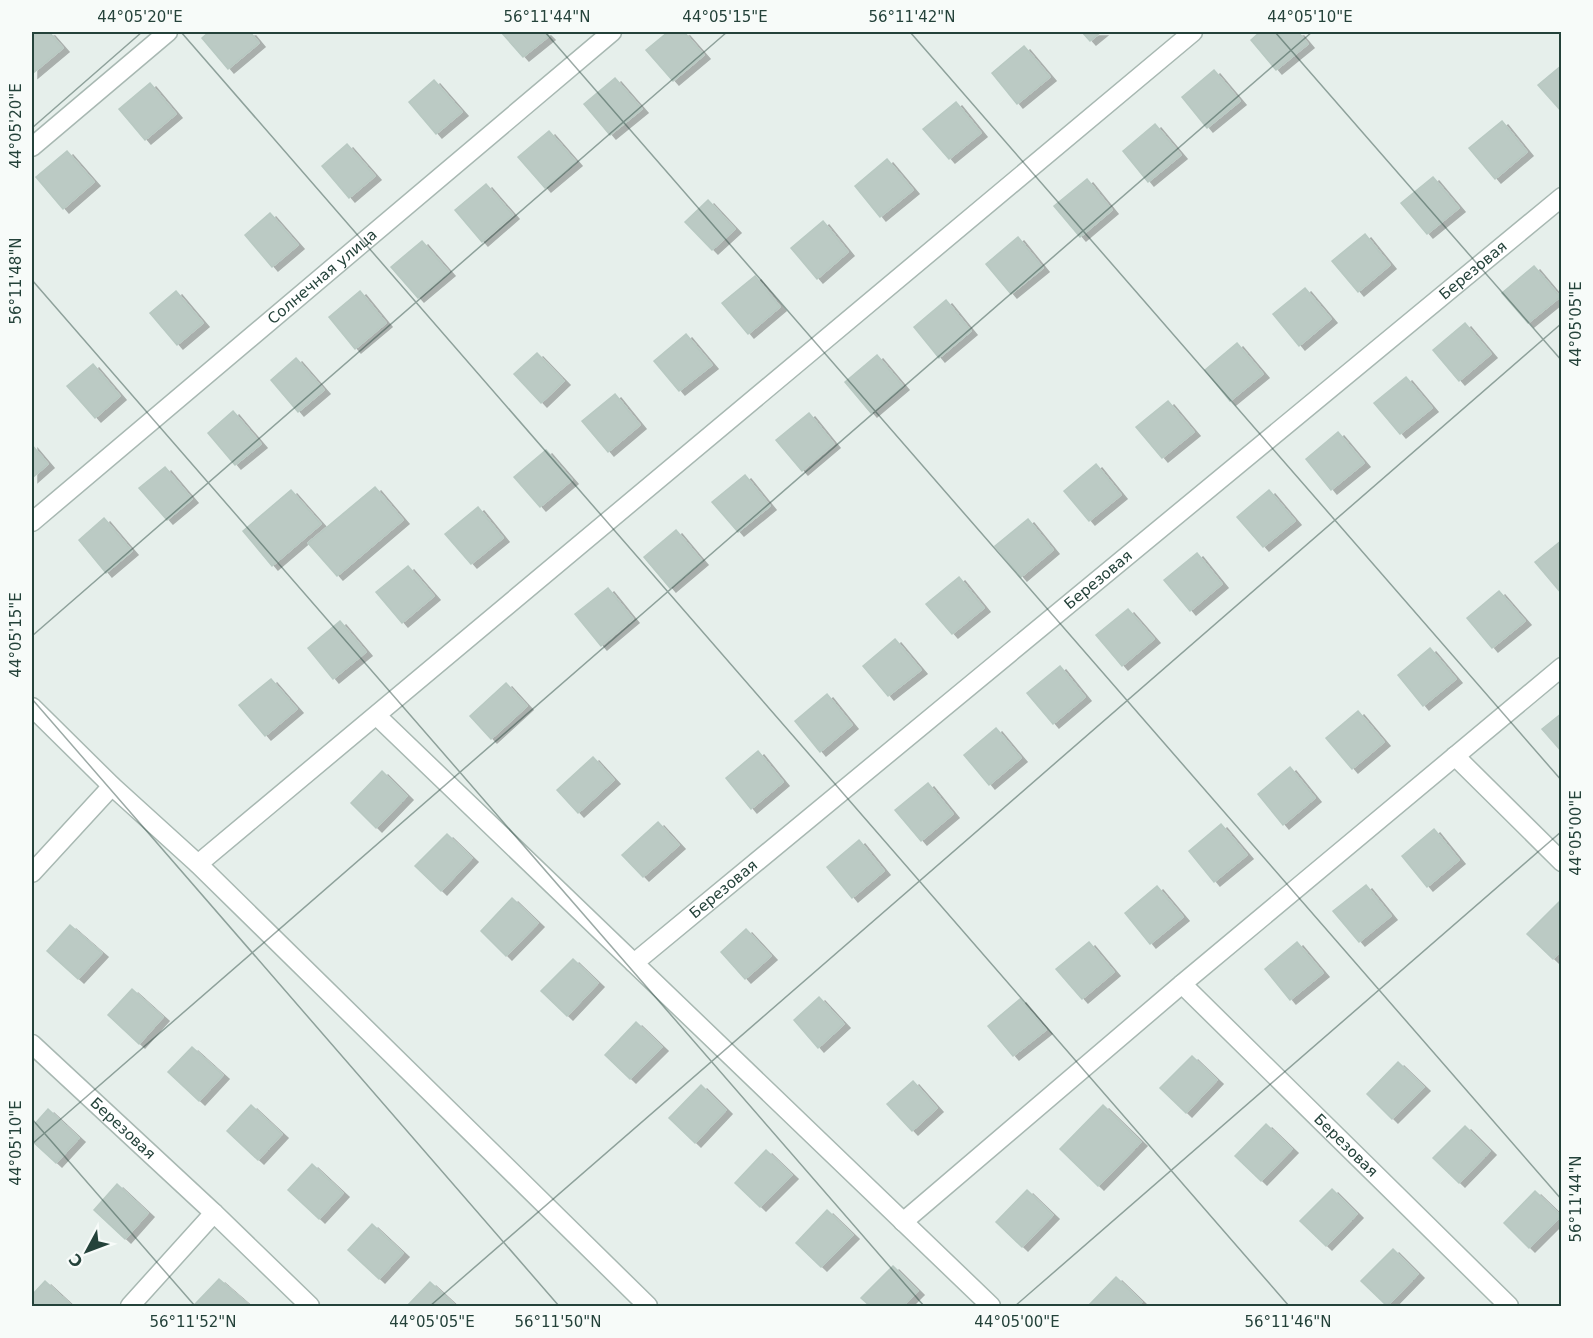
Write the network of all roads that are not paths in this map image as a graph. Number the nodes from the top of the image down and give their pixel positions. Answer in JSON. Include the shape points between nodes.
{"nodes":[{"id":1,"x":168,"y":32,"type":"edge"},
{"id":2,"x":612,"y":32,"type":"edge"},
{"id":3,"x":1193,"y":32,"type":"edge"},
{"id":4,"x":32,"y":147,"type":"edge"},
{"id":5,"x":1562,"y":197,"type":"edge"},
{"id":6,"x":32,"y":522,"type":"edge"},
{"id":7,"x":1562,"y":667,"type":"edge"},
{"id":8,"x":32,"y":708,"type":"edge"},
{"id":9,"x":377,"y":716,"type":"junction"},
{"id":10,"x":1455,"y":756,"type":"junction"},
{"id":11,"x":112,"y":786,"type":"junction"},
{"id":12,"x":1562,"y":862,"type":"edge"},
{"id":13,"x":198,"y":864,"type":"junction"},
{"id":14,"x":32,"y":873,"type":"edge"},
{"id":15,"x":634,"y":963,"type":"junction"},
{"id":16,"x":1182,"y":984,"type":"junction"},
{"id":17,"x":32,"y":1044,"type":"edge"},
{"id":18,"x":214,"y":1213,"type":"junction"},
{"id":19,"x":903,"y":1222,"type":"junction"},
{"id":20,"x":130,"y":1306,"type":"edge"},
{"id":21,"x":310,"y":1306,"type":"edge"},
{"id":22,"x":648,"y":1306,"type":"edge"},
{"id":23,"x":991,"y":1306,"type":"edge"},
{"id":24,"x":1509,"y":1306,"type":"edge"}],
"edges":[{"from":1,"to":4,"type":"street"},
{"from":2,"to":6,"type":"street","name":"Солнечная улица"},
{"from":3,"to":9,"type":"street"},
{"from":5,"to":15,"type":"street","name":"Березовая"},
{"from":7,"to":10,"type":"street"},
{"from":8,"to":11,"type":"street"},
{"from":9,"to":13,"type":"street"},
{"from":9,"to":15,"type":"street"},
{"from":10,"to":12,"type":"street"},
{"from":10,"to":16,"type":"street"},
{"from":11,"to":13,"type":"street"},
{"from":11,"to":14,"type":"street"},
{"from":13,"to":22,"type":"street"},
{"from":15,"to":19,"type":"street"},
{"from":16,"to":19,"type":"street"},
{"from":16,"to":24,"type":"street","name":"Березовая"},
{"from":17,"to":18,"type":"street","name":"Березовая"},
{"from":18,"to":20,"type":"street"},
{"from":18,"to":21,"type":"street","name":"Березовая"},
{"from":19,"to":23,"type":"street"}]}
